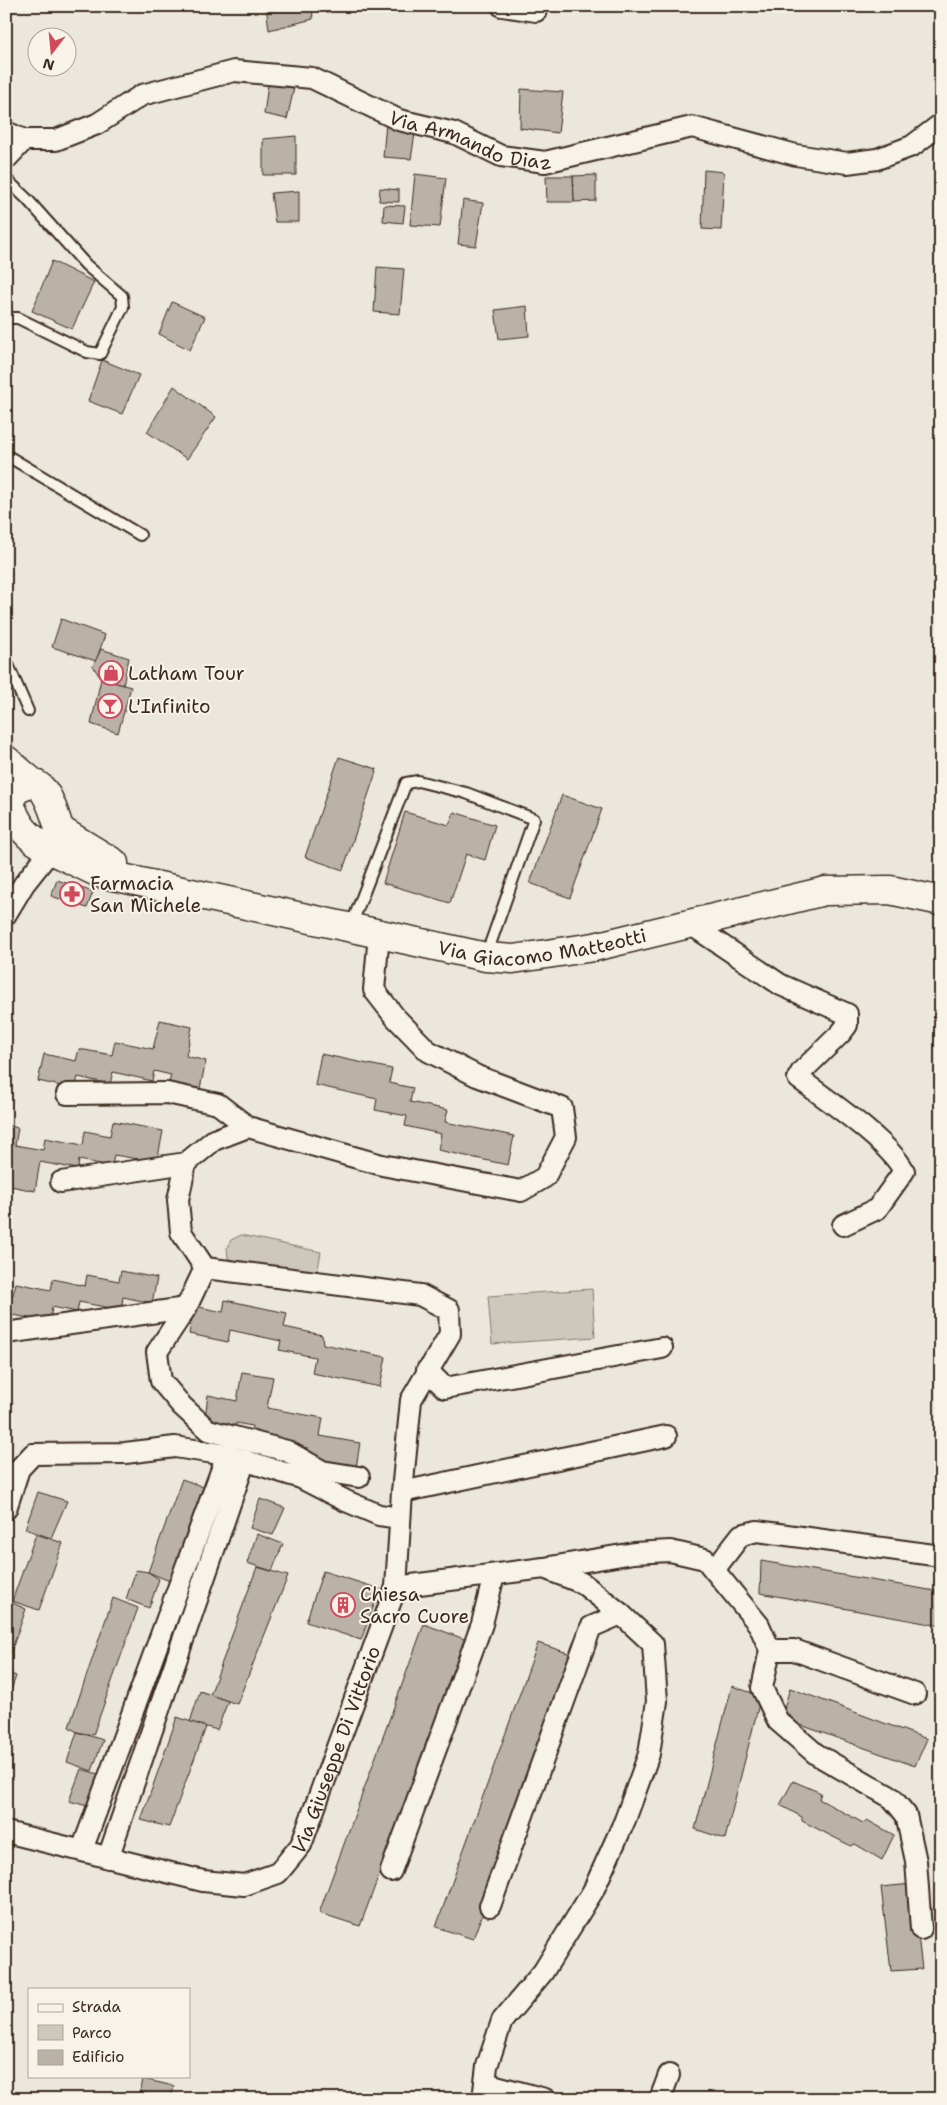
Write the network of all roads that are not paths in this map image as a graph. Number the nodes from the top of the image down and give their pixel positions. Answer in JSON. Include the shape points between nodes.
{"nodes":[{"id":1,"x":502,"y":6,"type":"edge"},
{"id":2,"x":536,"y":11,"type":"dead end"},
{"id":3,"x":941,"y":124,"type":"edge"},
{"id":4,"x":15,"y":136,"type":"edge"},
{"id":5,"x":6,"y":159,"type":"edge"},
{"id":6,"x":6,"y":179,"type":"edge"},
{"id":7,"x":6,"y":318,"type":"edge"},
{"id":8,"x":6,"y":455,"type":"edge"},
{"id":9,"x":140,"y":535,"type":"dead end"},
{"id":10,"x":6,"y":660,"type":"edge"},
{"id":11,"x":28,"y":711,"type":"dead end"},
{"id":12,"x":6,"y":760,"type":"edge"},
{"id":13,"x":33,"y":783,"type":"junction"},
{"id":14,"x":26,"y":823,"type":"edge"},
{"id":15,"x":941,"y":901,"type":"edge"},
{"id":16,"x":6,"y":914,"type":"edge"},
{"id":17,"x":690,"y":924,"type":"junction"},
{"id":18,"x":351,"y":927,"type":"junction"},
{"id":19,"x":379,"y":934,"type":"junction"},
{"id":20,"x":486,"y":957,"type":"junction"},
{"id":21,"x":67,"y":1094,"type":"dead end"},
{"id":22,"x":248,"y":1127,"type":"junction"},
{"id":23,"x":186,"y":1163,"type":"junction"},
{"id":24,"x":60,"y":1182,"type":"dead end"},
{"id":25,"x":843,"y":1225,"type":"dead end"},
{"id":26,"x":205,"y":1268,"type":"junction"},
{"id":27,"x":186,"y":1308,"type":"junction"},
{"id":28,"x":6,"y":1333,"type":"edge"},
{"id":29,"x":662,"y":1348,"type":"dead end"},
{"id":30,"x":427,"y":1370,"type":"junction"},
{"id":31,"x":666,"y":1436,"type":"dead end"},
{"id":32,"x":236,"y":1458,"type":"junction"},
{"id":33,"x":359,"y":1477,"type":"dead end"},
{"id":34,"x":402,"y":1492,"type":"junction"},
{"id":35,"x":6,"y":1509,"type":"edge"},
{"id":36,"x":400,"y":1518,"type":"junction"},
{"id":37,"x":941,"y":1556,"type":"edge"},
{"id":38,"x":544,"y":1568,"type":"junction"},
{"id":39,"x":714,"y":1570,"type":"junction"},
{"id":40,"x":494,"y":1574,"type":"junction"},
{"id":41,"x":396,"y":1587,"type":"junction"},
{"id":42,"x":622,"y":1614,"type":"junction"},
{"id":43,"x":770,"y":1650,"type":"junction"},
{"id":44,"x":915,"y":1694,"type":"dead end"},
{"id":45,"x":6,"y":1832,"type":"edge"},
{"id":46,"x":82,"y":1850,"type":"junction"},
{"id":47,"x":108,"y":1858,"type":"junction"},
{"id":48,"x":391,"y":1871,"type":"dead end"},
{"id":49,"x":490,"y":1906,"type":"dead end"},
{"id":50,"x":921,"y":1929,"type":"dead end"},
{"id":51,"x":669,"y":2075,"type":"dead end"},
{"id":52,"x":484,"y":2091,"type":"edge"},
{"id":53,"x":545,"y":2099,"type":"edge"},
{"id":54,"x":660,"y":2099,"type":"edge"}],
"edges":[{"from":1,"to":2,"type":"street"},
{"from":3,"to":4,"type":"street","name":"Via Armando Diaz","via":[[912,146],[877,159],[847,163],[796,155],[692,127],[545,162],[501,156],[454,133],[399,120],[312,78],[234,71],[142,95],[97,124],[56,140]]},
{"from":4,"to":5,"type":"street"},
{"from":6,"to":7,"type":"lane","via":[[86,265],[122,296],[123,307],[100,354],[87,352],[18,318]]},
{"from":8,"to":9,"type":"lane"},
{"from":10,"to":11,"type":"lane"},
{"from":12,"to":13,"type":"street"},
{"from":13,"to":14,"type":"street","via":[[18,789]]},
{"from":13,"to":14,"type":"street","via":[[45,792]]},
{"from":14,"to":16,"type":"street","via":[[30,875]]},
{"from":14,"to":18,"type":"street","name":"Via Giacomo Matteotti","via":[[98,873]]},
{"from":15,"to":17,"type":"street","name":"Via Giacomo Matteotti","via":[[890,890],[825,891]]},
{"from":17,"to":20,"type":"street","name":"Via Giacomo Matteotti","via":[[594,947],[514,958]]},
{"from":17,"to":25,"type":"street","via":[[781,985],[847,1014],[847,1025],[841,1034],[798,1078],[853,1119],[899,1160],[904,1171],[877,1210]]},
{"from":18,"to":19,"type":"street","name":"Via Giacomo Matteotti"},
{"from":18,"to":20,"type":"lane","via":[[406,783],[418,781],[466,794],[534,819]]},
{"from":19,"to":20,"type":"street","name":"Via Giacomo Matteotti"},
{"from":19,"to":22,"type":"street","via":[[374,990],[428,1051],[477,1076],[562,1108],[566,1137],[545,1177],[521,1191],[382,1165]]},
{"from":21,"to":22,"type":"street","via":[[166,1093],[218,1104]]},
{"from":22,"to":23,"type":"street","via":[[214,1140]]},
{"from":23,"to":24,"type":"street"},
{"from":23,"to":26,"type":"street","via":[[178,1200],[181,1232]]},
{"from":26,"to":27,"type":"street"},
{"from":26,"to":30,"type":"street","name":"Via Giuseppe Di Vittorio","via":[[420,1295],[449,1310],[450,1334]]},
{"from":27,"to":28,"type":"street"},
{"from":27,"to":33,"type":"street","via":[[157,1352],[161,1381],[182,1406],[208,1430],[286,1451],[322,1471]]},
{"from":29,"to":30,"type":"street","via":[[445,1388]]},
{"from":30,"to":34,"type":"street","name":"Via Giuseppe Di Vittorio","via":[[411,1400]]},
{"from":31,"to":34,"type":"street"},
{"from":32,"to":35,"type":"street","via":[[174,1447],[125,1454],[33,1454],[19,1470]]},
{"from":32,"to":36,"type":"street","via":[[300,1478],[379,1515]]},
{"from":32,"to":46,"type":"street"},
{"from":32,"to":47,"type":"street"},
{"from":34,"to":36,"type":"street","name":"Via Giuseppe Di Vittorio"},
{"from":36,"to":41,"type":"street","name":"Via Giuseppe Di Vittorio"},
{"from":37,"to":39,"type":"street","via":[[756,1531],[741,1535]]},
{"from":38,"to":39,"type":"street","via":[[634,1553],[670,1551],[705,1558]]},
{"from":38,"to":40,"type":"street"},
{"from":38,"to":42,"type":"street","via":[[582,1583]]},
{"from":39,"to":43,"type":"street","via":[[759,1625]]},
{"from":40,"to":41,"type":"street"},
{"from":40,"to":48,"type":"street","via":[[482,1624]]},
{"from":41,"to":47,"type":"street","name":"Via Giuseppe Di Vittorio","via":[[301,1845],[278,1873],[244,1885],[202,1881]]},
{"from":42,"to":49,"type":"street","via":[[592,1627]]},
{"from":42,"to":52,"type":"street","via":[[653,1644],[657,1701],[649,1754],[594,1891],[543,1972],[502,2020],[487,2066]]},
{"from":43,"to":44,"type":"street","via":[[794,1650]]},
{"from":43,"to":50,"type":"street","via":[[762,1688],[778,1721],[816,1754],[892,1798],[906,1815],[916,1861]]},
{"from":45,"to":46,"type":"street","name":"Via Giuseppe Di Vittorio"},
{"from":46,"to":47,"type":"street","name":"Via Giuseppe Di Vittorio"},
{"from":51,"to":54,"type":"street"},
{"from":52,"to":53,"type":"street"}]}
